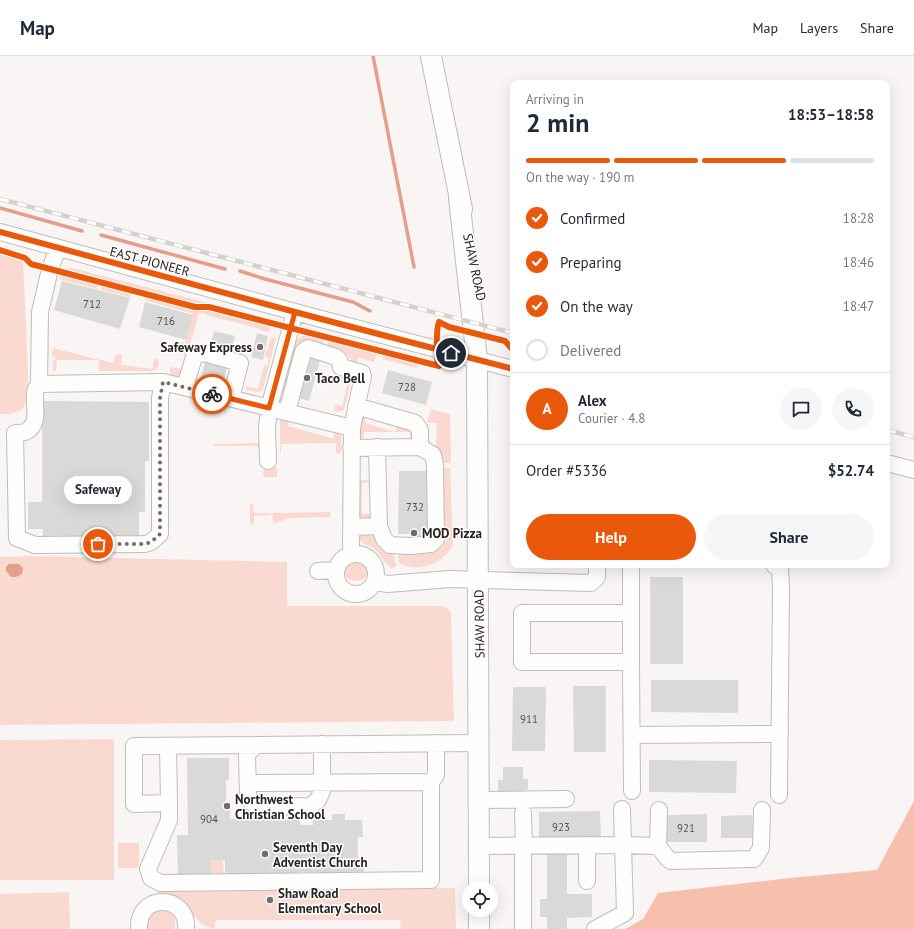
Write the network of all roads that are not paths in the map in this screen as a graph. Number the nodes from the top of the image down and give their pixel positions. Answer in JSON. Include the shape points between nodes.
{"nodes":[{"id":1,"x":431,"y":56,"type":"edge"},
{"id":2,"x":0,"y":232,"type":"edge"},
{"id":3,"x":58,"y":248,"type":"junction"},
{"id":4,"x":295,"y":312,"type":"junction"},
{"id":5,"x":477,"y":360,"type":"junction"},
{"id":6,"x":510,"y":368,"type":"edge"},
{"id":7,"x":163,"y":382,"type":"junction"},
{"id":8,"x":39,"y":384,"type":"junction"},
{"id":9,"x":185,"y":387,"type":"junction"},
{"id":10,"x":231,"y":398,"type":"junction"},
{"id":11,"x":356,"y":406,"type":"junction"},
{"id":12,"x":269,"y":408,"type":"junction"},
{"id":13,"x":287,"y":412,"type":"junction"},
{"id":14,"x":352,"y":428,"type":"junction"},
{"id":15,"x":377,"y":447,"type":"junction"},
{"id":16,"x":420,"y":447,"type":"junction"},
{"id":17,"x":351,"y":448,"type":"junction"},
{"id":18,"x":268,"y":461,"type":"dead end"},
{"id":19,"x":890,"y":464,"type":"edge"},
{"id":20,"x":914,"y":470,"type":"edge"},
{"id":21,"x":351,"y":526,"type":"junction"},
{"id":22,"x":379,"y":526,"type":"junction"},
{"id":23,"x":351,"y":554,"type":"junction"},
{"id":24,"x":597,"y":568,"type":"edge"},
{"id":25,"x":631,"y":568,"type":"edge"},
{"id":26,"x":778,"y":568,"type":"edge"},
{"id":27,"x":336,"y":570,"type":"junction"},
{"id":28,"x":318,"y":571,"type":"dead end"},
{"id":29,"x":478,"y":579,"type":"junction"},
{"id":30,"x":375,"y":582,"type":"junction"},
{"id":31,"x":631,"y":613,"type":"junction"},
{"id":32,"x":632,"y":662,"type":"junction"},
{"id":33,"x":780,"y":734,"type":"junction"},
{"id":34,"x":632,"y":735,"type":"junction"},
{"id":35,"x":436,"y":743,"type":"junction"},
{"id":36,"x":479,"y":743,"type":"junction"},
{"id":37,"x":322,"y":744,"type":"junction"},
{"id":38,"x":256,"y":745,"type":"junction"},
{"id":39,"x":168,"y":746,"type":"junction"},
{"id":40,"x":430,"y":782,"type":"junction"},
{"id":41,"x":248,"y":783,"type":"junction"},
{"id":42,"x":322,"y":783,"type":"junction"},
{"id":43,"x":632,"y":791,"type":"dead end"},
{"id":44,"x":779,"y":795,"type":"dead end"},
{"id":45,"x":566,"y":799,"type":"dead end"},
{"id":46,"x":479,"y":800,"type":"junction"},
{"id":47,"x":169,"y":803,"type":"junction"},
{"id":48,"x":622,"y":809,"type":"dead end"},
{"id":49,"x":659,"y":810,"type":"dead end"},
{"id":50,"x":762,"y":810,"type":"dead end"},
{"id":51,"x":523,"y":813,"type":"dead end"},
{"id":52,"x":587,"y":845,"type":"junction"},
{"id":53,"x":623,"y":845,"type":"junction"},
{"id":54,"x":479,"y":846,"type":"junction"},
{"id":55,"x":658,"y":846,"type":"junction"},
{"id":56,"x":523,"y":851,"type":"junction"},
{"id":57,"x":151,"y":878,"type":"junction"},
{"id":58,"x":479,"y":881,"type":"edge"},
{"id":59,"x":587,"y":881,"type":"dead end"},
{"id":60,"x":154,"y":903,"type":"junction"},
{"id":61,"x":479,"y":917,"type":"edge"},
{"id":62,"x":139,"y":929,"type":"edge"},
{"id":63,"x":186,"y":929,"type":"edge"},
{"id":64,"x":479,"y":929,"type":"edge"},
{"id":65,"x":522,"y":929,"type":"edge"},
{"id":66,"x":594,"y":929,"type":"edge"}],
"edges":[{"from":1,"to":5,"type":"main road","name":"SHAW ROAD","via":[[459,198],[483,290],[484,326]]},
{"from":2,"to":3,"type":"street","name":"EAST PIONEER"},
{"from":3,"to":4,"type":"street","name":"EAST PIONEER"},
{"from":3,"to":8,"type":"street","via":[[50,269],[40,312]]},
{"from":4,"to":5,"type":"street","name":"EAST PIONEER"},
{"from":4,"to":12,"type":"street"},
{"from":5,"to":6,"type":"street"},
{"from":5,"to":29,"type":"main road","name":"SHAW ROAD"},
{"from":7,"to":8,"type":"street"},
{"from":7,"to":8,"type":"street","via":[[160,398],[160,534],[145,544],[35,545],[17,538],[15,433],[26,432],[35,422],[36,390]]},
{"from":7,"to":9,"type":"street"},
{"from":9,"to":10,"type":"street"},
{"from":9,"to":10,"type":"street","via":[[194,357],[204,353],[240,363]]},
{"from":10,"to":12,"type":"street"},
{"from":11,"to":13,"type":"street","via":[[362,373],[341,367],[336,357],[308,348],[303,352]]},
{"from":11,"to":14,"type":"street"},
{"from":11,"to":16,"type":"street","via":[[415,423],[420,430]]},
{"from":12,"to":13,"type":"street"},
{"from":12,"to":18,"type":"street"},
{"from":13,"to":14,"type":"street"},
{"from":14,"to":17,"type":"street"},
{"from":15,"to":16,"type":"street"},
{"from":15,"to":17,"type":"street"},
{"from":15,"to":22,"type":"street"},
{"from":16,"to":22,"type":"street","via":[[433,455],[435,466],[436,539],[430,544],[390,545],[384,540]]},
{"from":17,"to":21,"type":"street"},
{"from":19,"to":20,"type":"street"},
{"from":21,"to":22,"type":"street"},
{"from":21,"to":23,"type":"street"},
{"from":23,"to":27,"type":"street","via":[[340,561]]},
{"from":23,"to":30,"type":"street","via":[[364,555],[374,563]]},
{"from":24,"to":29,"type":"street","via":[[597,577],[591,583]]},
{"from":25,"to":31,"type":"street"},
{"from":26,"to":33,"type":"street","via":[[780,570],[781,588]]},
{"from":27,"to":28,"type":"street"},
{"from":27,"to":30,"type":"street","via":[[337,581],[341,587],[356,599]]},
{"from":29,"to":30,"type":"street","via":[[388,584]]},
{"from":29,"to":36,"type":"main road","name":"SHAW ROAD"},
{"from":31,"to":32,"type":"street"},
{"from":31,"to":32,"type":"street","via":[[522,613],[522,662]]},
{"from":32,"to":34,"type":"street"},
{"from":33,"to":34,"type":"street"},
{"from":33,"to":44,"type":"street"},
{"from":34,"to":43,"type":"street"},
{"from":35,"to":36,"type":"street"},
{"from":35,"to":37,"type":"street"},
{"from":35,"to":40,"type":"street","via":[[436,775]]},
{"from":36,"to":46,"type":"main road","name":"SHAW ROAD"},
{"from":37,"to":38,"type":"street"},
{"from":37,"to":42,"type":"street"},
{"from":38,"to":39,"type":"street"},
{"from":38,"to":41,"type":"street","via":[[247,754]]},
{"from":39,"to":47,"type":"street"},
{"from":39,"to":47,"type":"street","via":[[134,746],[134,804]]},
{"from":40,"to":42,"type":"street"},
{"from":40,"to":57,"type":"street","via":[[431,880],[161,883]]},
{"from":41,"to":42,"type":"street"},
{"from":41,"to":42,"type":"street","via":[[251,802],[259,807],[310,806],[318,800]]},
{"from":45,"to":46,"type":"street"},
{"from":46,"to":54,"type":"main road","name":"SHAW ROAD"},
{"from":47,"to":57,"type":"street","via":[[169,820],[148,869]]},
{"from":48,"to":53,"type":"street"},
{"from":49,"to":55,"type":"street"},
{"from":50,"to":55,"type":"street","via":[[761,848],[754,859],[671,861]]},
{"from":51,"to":56,"type":"street"},
{"from":52,"to":53,"type":"street"},
{"from":52,"to":56,"type":"street"},
{"from":52,"to":59,"type":"street"},
{"from":53,"to":55,"type":"street"},
{"from":53,"to":66,"type":"street","via":[[625,913]]},
{"from":54,"to":56,"type":"street"},
{"from":54,"to":58,"type":"main road","name":"SHAW ROAD"},
{"from":56,"to":65,"type":"street"},
{"from":57,"to":60,"type":"street","via":[[149,887]]},
{"from":60,"to":62,"type":"street","via":[[141,916]]},
{"from":60,"to":63,"type":"street","via":[[173,904],[184,915]]},
{"from":61,"to":64,"type":"main road"}]}
